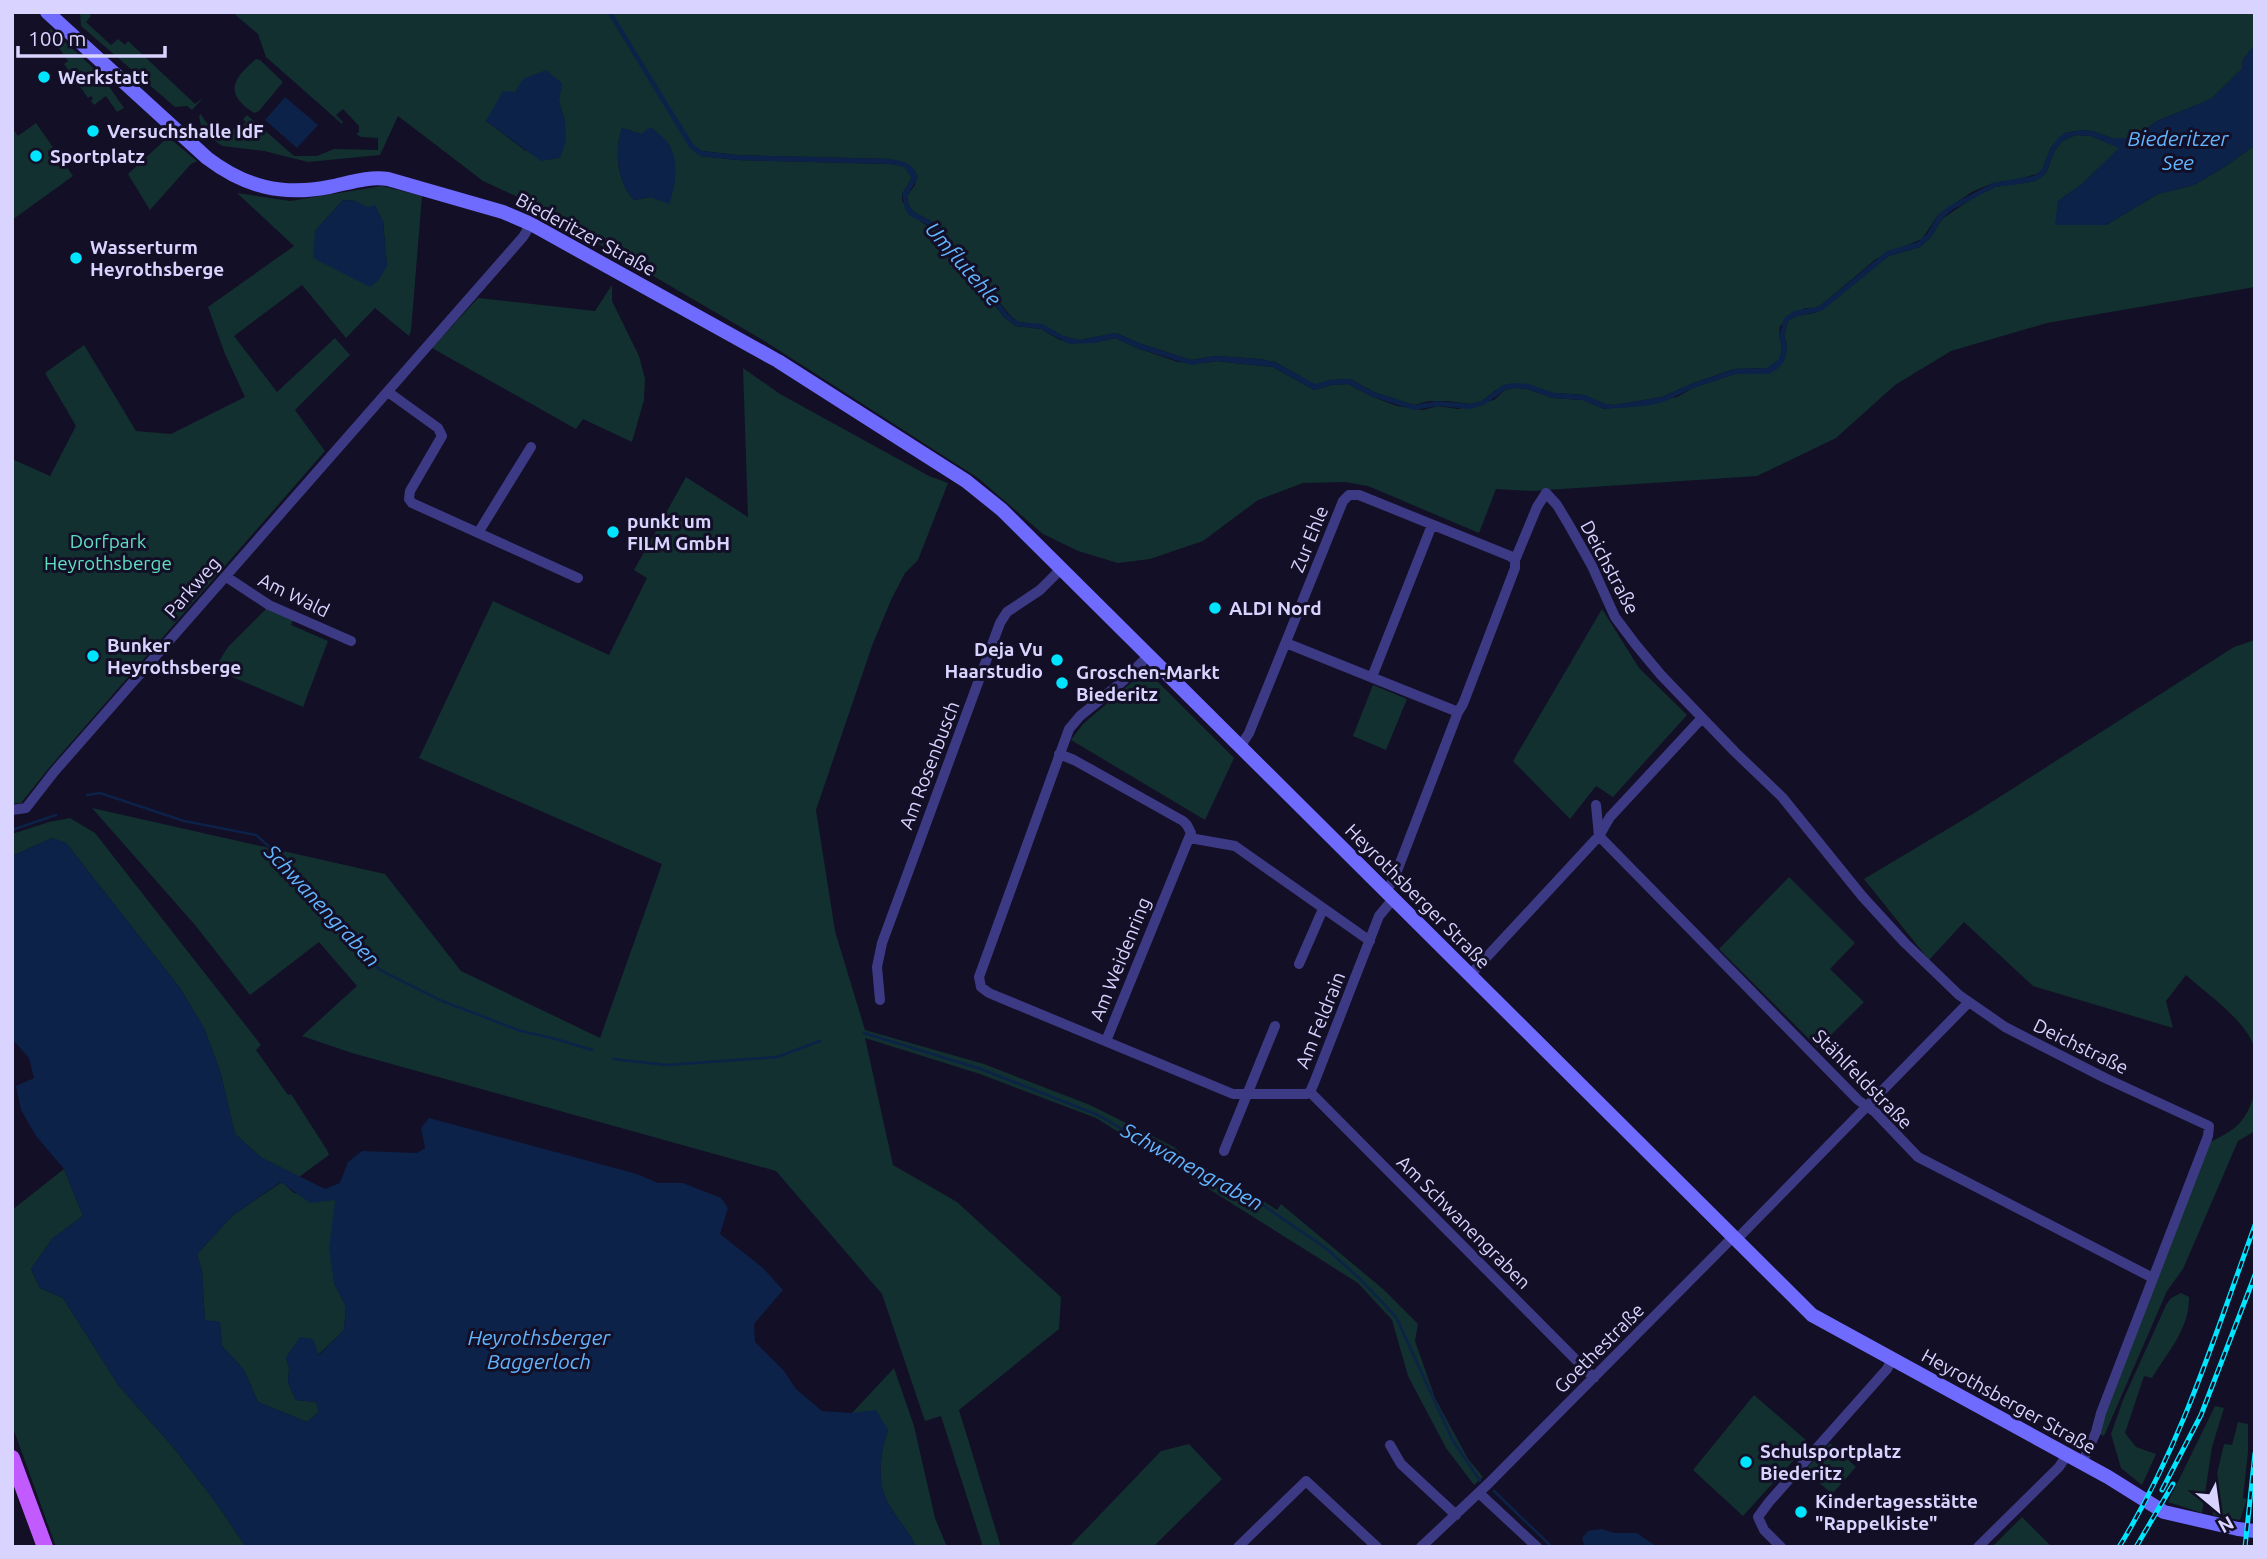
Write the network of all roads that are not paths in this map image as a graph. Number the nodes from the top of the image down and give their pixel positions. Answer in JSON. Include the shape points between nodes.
{"nodes":[{"id":1,"x":47,"y":12,"type":"edge"},
{"id":2,"x":531,"y":224,"type":"junction"},
{"id":3,"x":387,"y":392,"type":"junction"},
{"id":4,"x":531,"y":447,"type":"dead end"},
{"id":5,"x":922,"y":452,"type":"joint"},
{"id":6,"x":1432,"y":525,"type":"junction"},
{"id":7,"x":478,"y":533,"type":"junction"},
{"id":8,"x":1515,"y":560,"type":"junction"},
{"id":9,"x":1061,"y":569,"type":"junction"},
{"id":10,"x":225,"y":576,"type":"junction"},
{"id":11,"x":578,"y":578,"type":"dead end"},
{"id":12,"x":351,"y":641,"type":"dead end"},
{"id":13,"x":1286,"y":643,"type":"junction"},
{"id":14,"x":1149,"y":655,"type":"junction"},
{"id":15,"x":1372,"y":677,"type":"junction"},
{"id":16,"x":1458,"y":712,"type":"junction"},
{"id":17,"x":1702,"y":718,"type":"junction"},
{"id":18,"x":1240,"y":747,"type":"junction"},
{"id":19,"x":1059,"y":754,"type":"junction"},
{"id":20,"x":1595,"y":805,"type":"dead end"},
{"id":21,"x":12,"y":810,"type":"edge"},
{"id":22,"x":1599,"y":836,"type":"junction"},
{"id":23,"x":1190,"y":838,"type":"junction"},
{"id":24,"x":1389,"y":895,"type":"junction"},
{"id":25,"x":1324,"y":909,"type":"junction"},
{"id":26,"x":1370,"y":941,"type":"junction"},
{"id":27,"x":1299,"y":964,"type":"dead end"},
{"id":28,"x":1470,"y":975,"type":"junction"},
{"id":29,"x":880,"y":1000,"type":"dead end"},
{"id":30,"x":1968,"y":1003,"type":"junction"},
{"id":31,"x":1275,"y":1026,"type":"dead end"},
{"id":32,"x":1106,"y":1041,"type":"junction"},
{"id":33,"x":1310,"y":1092,"type":"junction"},
{"id":34,"x":1247,"y":1095,"type":"junction"},
{"id":35,"x":1867,"y":1106,"type":"junction"},
{"id":36,"x":1224,"y":1151,"type":"dead end"},
{"id":37,"x":1735,"y":1238,"type":"junction"},
{"id":38,"x":2153,"y":1278,"type":"junction"},
{"id":39,"x":1892,"y":1360,"type":"junction"},
{"id":40,"x":1594,"y":1378,"type":"junction"},
{"id":41,"x":1390,"y":1446,"type":"dead end"},
{"id":42,"x":2067,"y":1455,"type":"junction"},
{"id":43,"x":12,"y":1458,"type":"edge"},
{"id":44,"x":2082,"y":1463,"type":"junction"},
{"id":45,"x":1479,"y":1493,"type":"junction"},
{"id":46,"x":1456,"y":1515,"type":"junction"},
{"id":47,"x":2255,"y":1531,"type":"edge"},
{"id":48,"x":45,"y":1547,"type":"edge"},
{"id":49,"x":1238,"y":1547,"type":"edge"},
{"id":50,"x":1377,"y":1547,"type":"edge"},
{"id":51,"x":1421,"y":1547,"type":"edge"},
{"id":52,"x":1537,"y":1547,"type":"edge"},
{"id":53,"x":1782,"y":1547,"type":"edge"},
{"id":54,"x":1978,"y":1547,"type":"edge"}],
"edges":[{"from":1,"to":2,"type":"street","name":"Biederitzer Straße","via":[[207,158],[249,183],[302,190],[388,179]]},
{"from":2,"to":3,"type":"street","name":"Parkweg"},
{"from":2,"to":5,"type":"street","name":"Biederitzer Straße","via":[[760,351]]},
{"from":3,"to":7,"type":"street","via":[[438,428],[442,436],[409,499]]},
{"from":3,"to":10,"type":"street","name":"Parkweg"},
{"from":4,"to":7,"type":"street"},
{"from":5,"to":9,"type":"street","name":"Heyrothsberger Straße","via":[[985,496]]},
{"from":6,"to":8,"type":"street","name":"Zur Ehle"},
{"from":6,"to":13,"type":"street","name":"Zur Ehle","via":[[1349,495]]},
{"from":6,"to":15,"type":"street"},
{"from":7,"to":11,"type":"street"},
{"from":8,"to":16,"type":"street"},
{"from":8,"to":17,"type":"street","name":"Deichstraße","via":[[1546,494],[1569,525],[1623,629]]},
{"from":9,"to":14,"type":"street","name":"Heyrothsberger Straße"},
{"from":9,"to":29,"type":"street","name":"Am Rosenbusch","via":[[1007,612],[1000,623],[882,943],[877,967]]},
{"from":10,"to":12,"type":"street","name":"Am Wald","via":[[269,605]]},
{"from":10,"to":21,"type":"street","name":"Parkweg","via":[[26,808]]},
{"from":13,"to":15,"type":"street"},
{"from":13,"to":18,"type":"street","name":"Zur Ehle"},
{"from":14,"to":18,"type":"street","name":"Heyrothsberger Straße"},
{"from":14,"to":19,"type":"street","name":"Am Weidenring","via":[[1074,722]]},
{"from":15,"to":16,"type":"street"},
{"from":16,"to":24,"type":"street"},
{"from":17,"to":22,"type":"street","via":[[1610,817]]},
{"from":17,"to":30,"type":"street","name":"Deichstraße","via":[[1782,797],[1905,943]]},
{"from":18,"to":24,"type":"street","name":"Heyrothsberger Straße"},
{"from":19,"to":23,"type":"street","via":[[1184,822]]},
{"from":19,"to":32,"type":"street","name":"Am Weidenring","via":[[979,984],[989,993]]},
{"from":20,"to":22,"type":"street"},
{"from":22,"to":28,"type":"street"},
{"from":22,"to":35,"type":"street","name":"Stählfeldstraße"},
{"from":23,"to":25,"type":"street","via":[[1235,846]]},
{"from":23,"to":32,"type":"street","name":"Am Weidenring"},
{"from":24,"to":26,"type":"street","name":"Am Feldrain"},
{"from":24,"to":28,"type":"street","name":"Heyrothsberger Straße"},
{"from":25,"to":26,"type":"street"},
{"from":25,"to":27,"type":"street","name":"Am Feldrain"},
{"from":26,"to":33,"type":"street","name":"Am Feldrain"},
{"from":28,"to":37,"type":"street","name":"Heyrothsberger Straße"},
{"from":30,"to":35,"type":"street","name":"Goethestraße"},
{"from":30,"to":38,"type":"street","name":"Deichstraße","via":[[2105,1079],[2209,1126]]},
{"from":31,"to":34,"type":"street","name":"Am Feldrain"},
{"from":32,"to":34,"type":"street","name":"Am Feldrain","via":[[1233,1094]]},
{"from":33,"to":34,"type":"street","name":"Am Feldrain"},
{"from":33,"to":40,"type":"street","name":"Am Schwanengraben"},
{"from":34,"to":36,"type":"street","name":"Am Feldrain"},
{"from":35,"to":37,"type":"street","name":"Goethestraße"},
{"from":35,"to":38,"type":"street","name":"Stählfeldstraße","via":[[1918,1157]]},
{"from":37,"to":39,"type":"street","name":"Heyrothsberger Straße","via":[[1812,1315]]},
{"from":37,"to":40,"type":"street","name":"Goethestraße"},
{"from":38,"to":44,"type":"street","name":"Deichstraße"},
{"from":39,"to":42,"type":"street","name":"Heyrothsberger Straße"},
{"from":39,"to":53,"type":"street","name":"Heyrothsberger Straße","via":[[1758,1517]]},
{"from":40,"to":45,"type":"street","name":"Goethestraße"},
{"from":41,"to":46,"type":"street","via":[[1401,1464]]},
{"from":42,"to":44,"type":"street","name":"Heyrothsberger Straße"},
{"from":42,"to":54,"type":"street"},
{"from":43,"to":48,"type":"main road"},
{"from":44,"to":47,"type":"street","name":"Heyrothsberger Straße","via":[[2164,1512]]},
{"from":45,"to":46,"type":"street","name":"Goethestraße"},
{"from":45,"to":52,"type":"street"},
{"from":46,"to":51,"type":"street","name":"Goethestraße"},
{"from":49,"to":50,"type":"street","via":[[1306,1480]]}]}
